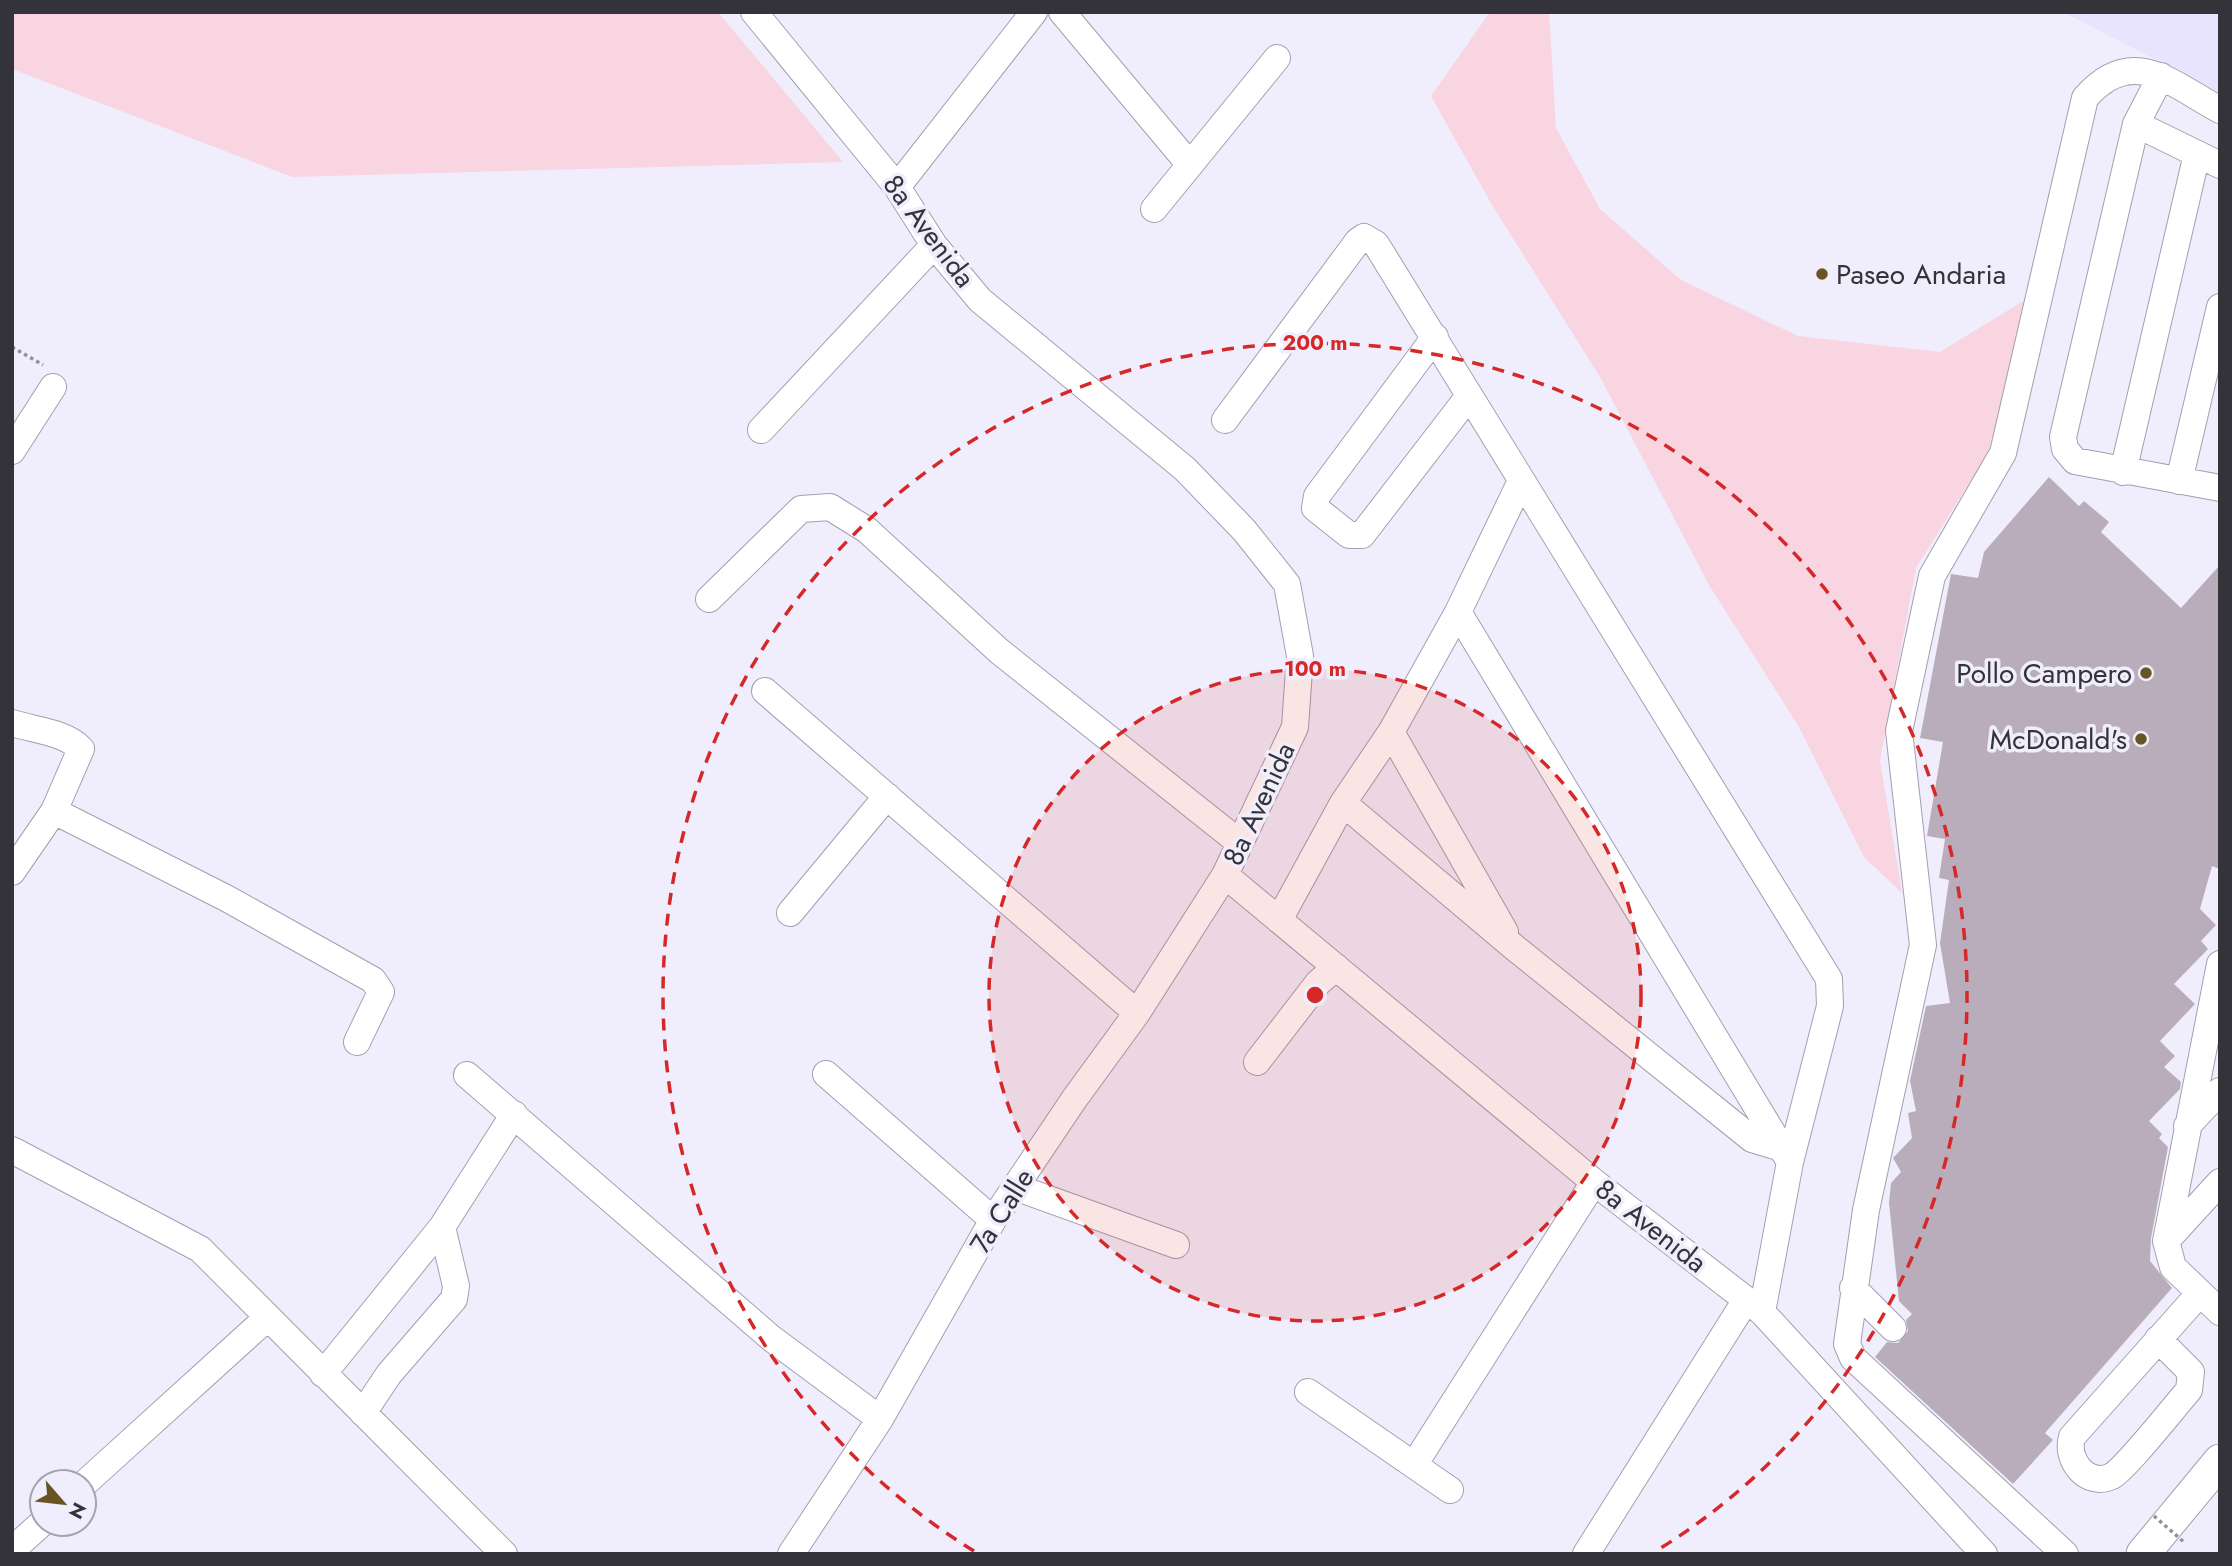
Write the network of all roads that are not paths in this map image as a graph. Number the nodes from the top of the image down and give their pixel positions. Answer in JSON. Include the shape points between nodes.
{"nodes":[{"id":1,"x":754,"y":12,"type":"edge"},
{"id":2,"x":1034,"y":12,"type":"edge"},
{"id":3,"x":1062,"y":12,"type":"edge"},
{"id":4,"x":1277,"y":58,"type":"dead end"},
{"id":5,"x":2161,"y":76,"type":"junction"},
{"id":6,"x":2220,"y":110,"type":"edge"},
{"id":7,"x":2136,"y":124,"type":"junction"},
{"id":8,"x":2208,"y":160,"type":"edge"},
{"id":9,"x":1190,"y":165,"type":"junction"},
{"id":10,"x":897,"y":187,"type":"junction"},
{"id":11,"x":1154,"y":209,"type":"dead end"},
{"id":12,"x":934,"y":246,"type":"junction"},
{"id":13,"x":2220,"y":307,"type":"edge"},
{"id":14,"x":1435,"y":337,"type":"junction"},
{"id":15,"x":53,"y":387,"type":"road end"},
{"id":16,"x":1469,"y":396,"type":"junction"},
{"id":17,"x":2208,"y":411,"type":"edge"},
{"id":18,"x":1225,"y":420,"type":"dead end"},
{"id":19,"x":761,"y":429,"type":"dead end"},
{"id":20,"x":12,"y":451,"type":"edge"},
{"id":21,"x":2123,"y":472,"type":"junction"},
{"id":22,"x":2179,"y":481,"type":"junction"},
{"id":23,"x":1520,"y":482,"type":"junction"},
{"id":24,"x":2217,"y":486,"type":"edge"},
{"id":25,"x":709,"y":598,"type":"dead end"},
{"id":26,"x":1458,"y":612,"type":"junction"},
{"id":27,"x":765,"y":691,"type":"dead end"},
{"id":28,"x":12,"y":723,"type":"edge"},
{"id":29,"x":1391,"y":732,"type":"junction"},
{"id":30,"x":887,"y":796,"type":"junction"},
{"id":31,"x":1343,"y":803,"type":"junction"},
{"id":32,"x":54,"y":811,"type":"junction"},
{"id":33,"x":1240,"y":843,"type":"junction"},
{"id":34,"x":12,"y":872,"type":"edge"},
{"id":35,"x":1225,"y":876,"type":"junction"},
{"id":36,"x":1476,"y":880,"type":"junction"},
{"id":37,"x":1457,"y":899,"type":"junction"},
{"id":38,"x":790,"y":914,"type":"dead end"},
{"id":39,"x":1279,"y":920,"type":"junction"},
{"id":40,"x":1515,"y":948,"type":"junction"},
{"id":41,"x":2220,"y":964,"type":"edge"},
{"id":42,"x":1336,"y":967,"type":"junction"},
{"id":43,"x":1138,"y":1013,"type":"junction"},
{"id":44,"x":2212,"y":1023,"type":"edge"},
{"id":45,"x":357,"y":1042,"type":"dead end"},
{"id":46,"x":1257,"y":1062,"type":"dead end"},
{"id":47,"x":826,"y":1074,"type":"dead end"},
{"id":48,"x":467,"y":1075,"type":"dead end"},
{"id":49,"x":2220,"y":1091,"type":"edge"},
{"id":50,"x":514,"y":1114,"type":"junction"},
{"id":51,"x":2187,"y":1126,"type":"junction"},
{"id":52,"x":12,"y":1150,"type":"edge"},
{"id":53,"x":1786,"y":1155,"type":"junction"},
{"id":54,"x":1594,"y":1182,"type":"junction"},
{"id":55,"x":2220,"y":1182,"type":"edge"},
{"id":56,"x":1016,"y":1187,"type":"junction"},
{"id":57,"x":993,"y":1220,"type":"junction"},
{"id":58,"x":442,"y":1227,"type":"junction"},
{"id":59,"x":2166,"y":1241,"type":"junction"},
{"id":60,"x":1176,"y":1245,"type":"dead end"},
{"id":61,"x":1853,"y":1288,"type":"junction"},
{"id":62,"x":2200,"y":1293,"type":"junction"},
{"id":63,"x":1754,"y":1306,"type":"junction"},
{"id":64,"x":2220,"y":1312,"type":"edge"},
{"id":65,"x":267,"y":1318,"type":"junction"},
{"id":66,"x":1893,"y":1328,"type":"dead end"},
{"id":67,"x":2158,"y":1339,"type":"junction"},
{"id":68,"x":323,"y":1374,"type":"junction"},
{"id":69,"x":1308,"y":1392,"type":"dead end"},
{"id":70,"x":363,"y":1413,"type":"junction"},
{"id":71,"x":880,"y":1419,"type":"junction"},
{"id":72,"x":2220,"y":1461,"type":"edge"},
{"id":73,"x":1414,"y":1465,"type":"junction"},
{"id":74,"x":98,"y":1472,"type":"edge"},
{"id":75,"x":1450,"y":1490,"type":"dead end"},
{"id":76,"x":28,"y":1536,"type":"edge"},
{"id":77,"x":12,"y":1550,"type":"edge"},
{"id":78,"x":504,"y":1554,"type":"edge"},
{"id":79,"x":790,"y":1554,"type":"edge"},
{"id":80,"x":1586,"y":1554,"type":"edge"},
{"id":81,"x":1984,"y":1554,"type":"edge"},
{"id":82,"x":2065,"y":1554,"type":"edge"},
{"id":83,"x":2143,"y":1554,"type":"edge"}],
"edges":[{"from":1,"to":10,"type":"street","name":"8a Avenida"},
{"from":2,"to":10,"type":"street"},
{"from":3,"to":9,"type":"street"},
{"from":4,"to":9,"type":"street"},
{"from":5,"to":6,"type":"street"},
{"from":5,"to":7,"type":"street"},
{"from":5,"to":61,"type":"street","via":[[2127,69],[2097,84],[2085,98],[2003,453],[1932,576],[1899,731],[1923,945]]},
{"from":7,"to":8,"type":"street"},
{"from":7,"to":21,"type":"street","via":[[2063,437],[2065,449],[2075,461]]},
{"from":8,"to":21,"type":"street"},
{"from":9,"to":11,"type":"street"},
{"from":10,"to":12,"type":"street","name":"8a Avenida"},
{"from":12,"to":19,"type":"street"},
{"from":12,"to":33,"type":"street","name":"8a Avenida","via":[[980,300],[1185,469],[1244,530],[1287,584],[1300,656],[1295,727]]},
{"from":13,"to":17,"type":"street"},
{"from":14,"to":16,"type":"street"},
{"from":14,"to":16,"type":"street","via":[[1317,495],[1315,508],[1349,535],[1362,535]]},
{"from":14,"to":18,"type":"street","via":[[1376,244],[1364,237]]},
{"from":15,"to":20,"type":"street"},
{"from":16,"to":23,"type":"street"},
{"from":17,"to":22,"type":"street"},
{"from":21,"to":22,"type":"street"},
{"from":22,"to":24,"type":"street"},
{"from":23,"to":26,"type":"street"},
{"from":23,"to":53,"type":"street","via":[[1829,979],[1830,1006]]},
{"from":25,"to":33,"type":"street","via":[[801,509],[830,506],[867,530],[999,651]]},
{"from":26,"to":29,"type":"street"},
{"from":26,"to":53,"type":"street"},
{"from":27,"to":30,"type":"street"},
{"from":28,"to":32,"type":"street","via":[[75,743],[81,750]]},
{"from":29,"to":31,"type":"street"},
{"from":29,"to":36,"type":"street"},
{"from":30,"to":38,"type":"street"},
{"from":30,"to":43,"type":"street"},
{"from":31,"to":37,"type":"street"},
{"from":31,"to":39,"type":"street"},
{"from":32,"to":34,"type":"street"},
{"from":32,"to":45,"type":"street","via":[[226,898],[373,980],[381,992]]},
{"from":33,"to":35,"type":"street","name":"8a Avenida"},
{"from":35,"to":39,"type":"street","name":"8a Avenida"},
{"from":35,"to":43,"type":"street","name":"7a Calle"},
{"from":36,"to":37,"type":"street"},
{"from":36,"to":40,"type":"street"},
{"from":37,"to":40,"type":"street"},
{"from":39,"to":42,"type":"street","name":"8a Avenida"},
{"from":40,"to":53,"type":"street","via":[[1752,1139]]},
{"from":41,"to":44,"type":"street"},
{"from":42,"to":46,"type":"street","via":[[1318,983]]},
{"from":42,"to":54,"type":"street","name":"8a Avenida"},
{"from":43,"to":56,"type":"street","name":"7a Calle"},
{"from":44,"to":51,"type":"street"},
{"from":47,"to":57,"type":"street"},
{"from":48,"to":50,"type":"street"},
{"from":49,"to":51,"type":"street"},
{"from":50,"to":58,"type":"street"},
{"from":50,"to":71,"type":"street","via":[[771,1338]]},
{"from":51,"to":59,"type":"street"},
{"from":52,"to":65,"type":"street","via":[[200,1249]]},
{"from":53,"to":63,"type":"street"},
{"from":54,"to":63,"type":"street","name":"8a Avenida"},
{"from":54,"to":73,"type":"street"},
{"from":55,"to":59,"type":"street"},
{"from":56,"to":57,"type":"street","name":"7a Calle"},
{"from":56,"to":60,"type":"street"},
{"from":57,"to":71,"type":"street","name":"7a Calle"},
{"from":58,"to":68,"type":"street"},
{"from":58,"to":70,"type":"street","via":[[456,1286],[454,1299]]},
{"from":59,"to":62,"type":"street","via":[[2173,1267]]},
{"from":61,"to":66,"type":"street"},
{"from":61,"to":82,"type":"street","via":[[1847,1331],[1853,1358]]},
{"from":62,"to":64,"type":"street"},
{"from":62,"to":67,"type":"street"},
{"from":63,"to":80,"type":"street"},
{"from":63,"to":81,"type":"street","name":"8a Avenida"},
{"from":65,"to":68,"type":"street"},
{"from":65,"to":74,"type":"street"},
{"from":67,"to":67,"type":"street","via":[[2073,1437],[2071,1457],[2084,1474],[2094,1479],[2115,1475],[2189,1390],[2191,1373]]},
{"from":68,"to":70,"type":"street"},
{"from":69,"to":73,"type":"street"},
{"from":70,"to":78,"type":"street"},
{"from":71,"to":79,"type":"street","name":"7a Calle"},
{"from":72,"to":83,"type":"main road"},
{"from":73,"to":75,"type":"street"},
{"from":76,"to":77,"type":"street"}]}
